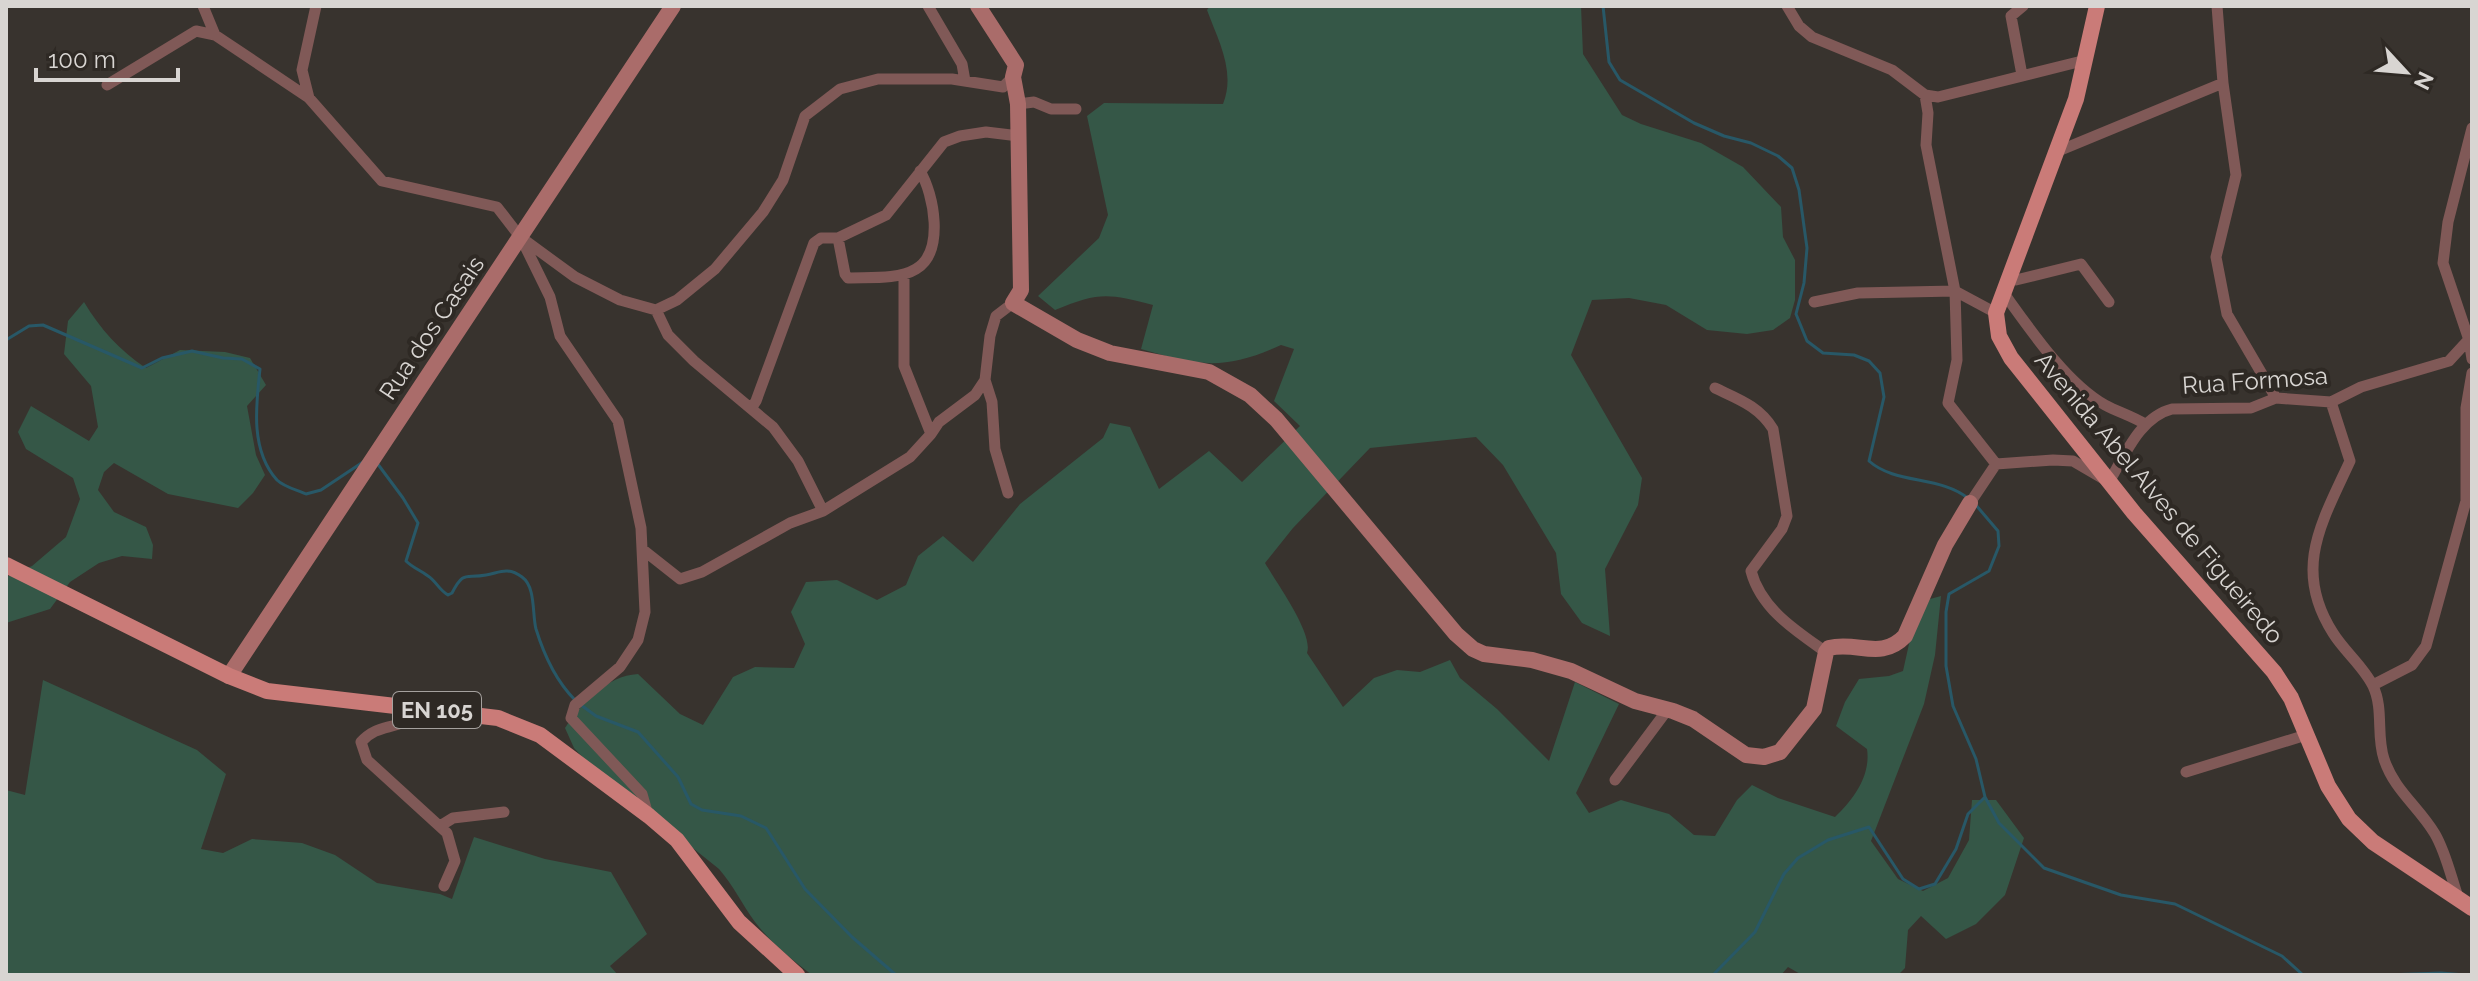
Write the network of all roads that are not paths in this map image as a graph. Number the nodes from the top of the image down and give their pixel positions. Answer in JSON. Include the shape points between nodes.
{"nodes":[{"id":1,"x":203,"y":6,"type":"edge"},
{"id":2,"x":316,"y":6,"type":"edge"},
{"id":3,"x":673,"y":6,"type":"edge"},
{"id":4,"x":928,"y":6,"type":"edge"},
{"id":5,"x":978,"y":6,"type":"edge"},
{"id":6,"x":1787,"y":6,"type":"edge"},
{"id":7,"x":2023,"y":6,"type":"edge"},
{"id":8,"x":2097,"y":6,"type":"edge"},
{"id":9,"x":2217,"y":6,"type":"edge"},
{"id":10,"x":215,"y":35,"type":"junction"},
{"id":11,"x":2086,"y":60,"type":"junction"},
{"id":12,"x":2022,"y":75,"type":"junction"},
{"id":13,"x":1013,"y":77,"type":"junction"},
{"id":14,"x":965,"y":81,"type":"junction"},
{"id":15,"x":2223,"y":83,"type":"junction"},
{"id":16,"x":107,"y":85,"type":"dead end"},
{"id":17,"x":1925,"y":95,"type":"junction"},
{"id":18,"x":309,"y":98,"type":"junction"},
{"id":19,"x":1018,"y":104,"type":"junction"},
{"id":20,"x":1076,"y":109,"type":"dead end"},
{"id":21,"x":2472,"y":128,"type":"edge"},
{"id":22,"x":1019,"y":136,"type":"junction"},
{"id":23,"x":2056,"y":152,"type":"junction"},
{"id":24,"x":920,"y":171,"type":"junction"},
{"id":25,"x":521,"y":238,"type":"junction"},
{"id":26,"x":838,"y":238,"type":"junction"},
{"id":27,"x":904,"y":274,"type":"junction"},
{"id":28,"x":2006,"y":285,"type":"junction"},
{"id":29,"x":1955,"y":291,"type":"junction"},
{"id":30,"x":1814,"y":302,"type":"dead end"},
{"id":31,"x":2109,"y":302,"type":"dead end"},
{"id":32,"x":1013,"y":303,"type":"junction"},
{"id":33,"x":656,"y":310,"type":"junction"},
{"id":34,"x":1996,"y":313,"type":"junction"},
{"id":35,"x":2471,"y":338,"type":"edge"},
{"id":36,"x":2472,"y":359,"type":"edge"},
{"id":37,"x":2472,"y":373,"type":"edge"},
{"id":38,"x":985,"y":380,"type":"junction"},
{"id":39,"x":1715,"y":388,"type":"dead end"},
{"id":40,"x":2276,"y":398,"type":"junction"},
{"id":41,"x":2331,"y":402,"type":"junction"},
{"id":42,"x":752,"y":407,"type":"junction"},
{"id":43,"x":2145,"y":424,"type":"junction"},
{"id":44,"x":931,"y":434,"type":"junction"},
{"id":45,"x":1996,"y":464,"type":"junction"},
{"id":46,"x":2109,"y":482,"type":"junction"},
{"id":47,"x":1008,"y":493,"type":"dead end"},
{"id":48,"x":1972,"y":500,"type":"joint"},
{"id":49,"x":823,"y":511,"type":"junction"},
{"id":50,"x":642,"y":549,"type":"junction"},
{"id":51,"x":6,"y":565,"type":"edge"},
{"id":52,"x":1826,"y":652,"type":"junction"},
{"id":53,"x":229,"y":676,"type":"junction"},
{"id":54,"x":2373,"y":685,"type":"junction"},
{"id":55,"x":420,"y":708,"type":"junction"},
{"id":56,"x":1668,"y":709,"type":"junction"},
{"id":57,"x":2306,"y":735,"type":"junction"},
{"id":58,"x":2186,"y":772,"type":"dead end"},
{"id":59,"x":1615,"y":780,"type":"dead end"},
{"id":60,"x":504,"y":812,"type":"dead end"},
{"id":61,"x":649,"y":816,"type":"junction"},
{"id":62,"x":440,"y":826,"type":"junction"},
{"id":63,"x":444,"y":886,"type":"dead end"},
{"id":64,"x":2458,"y":897,"type":"junction"},
{"id":65,"x":2472,"y":908,"type":"edge"},
{"id":66,"x":797,"y":975,"type":"edge"}],
"edges":[{"from":1,"to":10,"type":"street"},
{"from":2,"to":18,"type":"street","via":[[302,70]]},
{"from":3,"to":25,"type":"street","name":"Rua dos Casais"},
{"from":4,"to":14,"type":"street","via":[[962,64]]},
{"from":5,"to":13,"type":"street","via":[[1016,65]]},
{"from":6,"to":17,"type":"street","via":[[1812,37],[1892,70]]},
{"from":7,"to":12,"type":"street","via":[[2011,16]]},
{"from":8,"to":11,"type":"main road"},
{"from":9,"to":15,"type":"street"},
{"from":10,"to":16,"type":"street","via":[[196,31]]},
{"from":10,"to":18,"type":"street"},
{"from":11,"to":12,"type":"street"},
{"from":11,"to":23,"type":"main road"},
{"from":12,"to":17,"type":"street","via":[[1938,97]]},
{"from":13,"to":14,"type":"street","via":[[1003,87]]},
{"from":13,"to":19,"type":"street"},
{"from":14,"to":33,"type":"street","via":[[878,79],[840,89],[805,116],[783,180],[763,212],[715,269]]},
{"from":15,"to":23,"type":"street"},
{"from":15,"to":40,"type":"street","via":[[2236,175],[2216,257],[2227,314]]},
{"from":17,"to":29,"type":"street","via":[[1926,145]]},
{"from":18,"to":25,"type":"street","via":[[382,181],[497,207]]},
{"from":19,"to":20,"type":"street"},
{"from":19,"to":22,"type":"street"},
{"from":21,"to":35,"type":"street","via":[[2443,263]]},
{"from":22,"to":24,"type":"street","via":[[960,136],[944,142]]},
{"from":22,"to":32,"type":"street","via":[[1021,290]]},
{"from":23,"to":28,"type":"main road"},
{"from":24,"to":26,"type":"street","via":[[886,215]]},
{"from":24,"to":27,"type":"street","via":[[929,186],[933,243],[917,269]]},
{"from":25,"to":33,"type":"street","via":[[575,277],[620,300]]},
{"from":25,"to":50,"type":"street","via":[[550,297],[560,336],[618,421]]},
{"from":25,"to":53,"type":"street","name":"Rua dos Casais"},
{"from":26,"to":27,"type":"street","via":[[848,278]]},
{"from":26,"to":42,"type":"street","via":[[814,243]]},
{"from":27,"to":44,"type":"street","via":[[904,366]]},
{"from":28,"to":31,"type":"street","via":[[2081,264]]},
{"from":28,"to":34,"type":"main road"},
{"from":28,"to":43,"type":"street","via":[[2041,344],[2071,377],[2103,404]]},
{"from":29,"to":30,"type":"street","via":[[1858,293]]},
{"from":29,"to":34,"type":"street"},
{"from":29,"to":45,"type":"street","via":[[1957,360],[1948,403]]},
{"from":32,"to":38,"type":"street","via":[[996,316]]},
{"from":32,"to":56,"type":"street","via":[[1110,353],[1209,372],[1250,395],[1473,649],[1571,671],[1635,701]]},
{"from":33,"to":42,"type":"street","via":[[668,335]]},
{"from":34,"to":46,"type":"main road","name":"Avenida Abel Alves de Figueiredo","via":[[1999,336],[2011,358]]},
{"from":35,"to":36,"type":"street"},
{"from":35,"to":41,"type":"street","name":"Rua Formosa","via":[[2449,361],[2361,387]]},
{"from":37,"to":54,"type":"street","via":[[2466,408],[2466,501],[2426,646],[2412,665]]},
{"from":38,"to":44,"type":"street"},
{"from":38,"to":47,"type":"street"},
{"from":39,"to":52,"type":"street","via":[[1752,405],[1773,429],[1787,516],[1751,571],[1755,584],[1784,622]]},
{"from":40,"to":41,"type":"street","name":"Rua Formosa"},
{"from":40,"to":43,"type":"street","name":"Rua Formosa","via":[[2251,408],[2172,409]]},
{"from":41,"to":54,"type":"street","via":[[2350,461],[2311,562],[2313,590],[2332,631]]},
{"from":42,"to":49,"type":"street","via":[[798,461]]},
{"from":43,"to":46,"type":"street"},
{"from":44,"to":49,"type":"street","via":[[910,457]]},
{"from":45,"to":46,"type":"street","via":[[2073,461]]},
{"from":45,"to":48,"type":"street"},
{"from":46,"to":57,"type":"main road","name":"Avenida Abel Alves de Figueiredo","via":[[2274,672]]},
{"from":48,"to":52,"type":"street","via":[[1945,545],[1905,636],[1895,646],[1878,650],[1834,646]]},
{"from":49,"to":50,"type":"street","via":[[680,579]]},
{"from":50,"to":61,"type":"street","via":[[645,612],[638,640],[620,667],[571,710],[571,718],[642,794]]},
{"from":51,"to":53,"type":"main road","number":"EN 105"},
{"from":52,"to":56,"type":"street","via":[[1814,709],[1780,752],[1746,755],[1693,719]]},
{"from":53,"to":55,"type":"main road","number":"EN 105","via":[[267,691]]},
{"from":54,"to":64,"type":"street","via":[[2383,758],[2400,793],[2435,834]]},
{"from":55,"to":61,"type":"main road","number":"EN 105","via":[[498,718],[540,735]]},
{"from":55,"to":62,"type":"street","via":[[408,722],[370,732],[361,742],[367,760]]},
{"from":56,"to":59,"type":"street"},
{"from":57,"to":58,"type":"street"},
{"from":57,"to":64,"type":"main road","name":"Avenida Abel Alves de Figueiredo","via":[[2349,819],[2373,842]]},
{"from":60,"to":62,"type":"street","via":[[453,818]]},
{"from":61,"to":66,"type":"main road","number":"EN 105","via":[[677,840],[739,922]]},
{"from":62,"to":63,"type":"street","via":[[455,861]]},
{"from":64,"to":65,"type":"main road","name":"Avenida Abel Alves de Figueiredo"}]}
